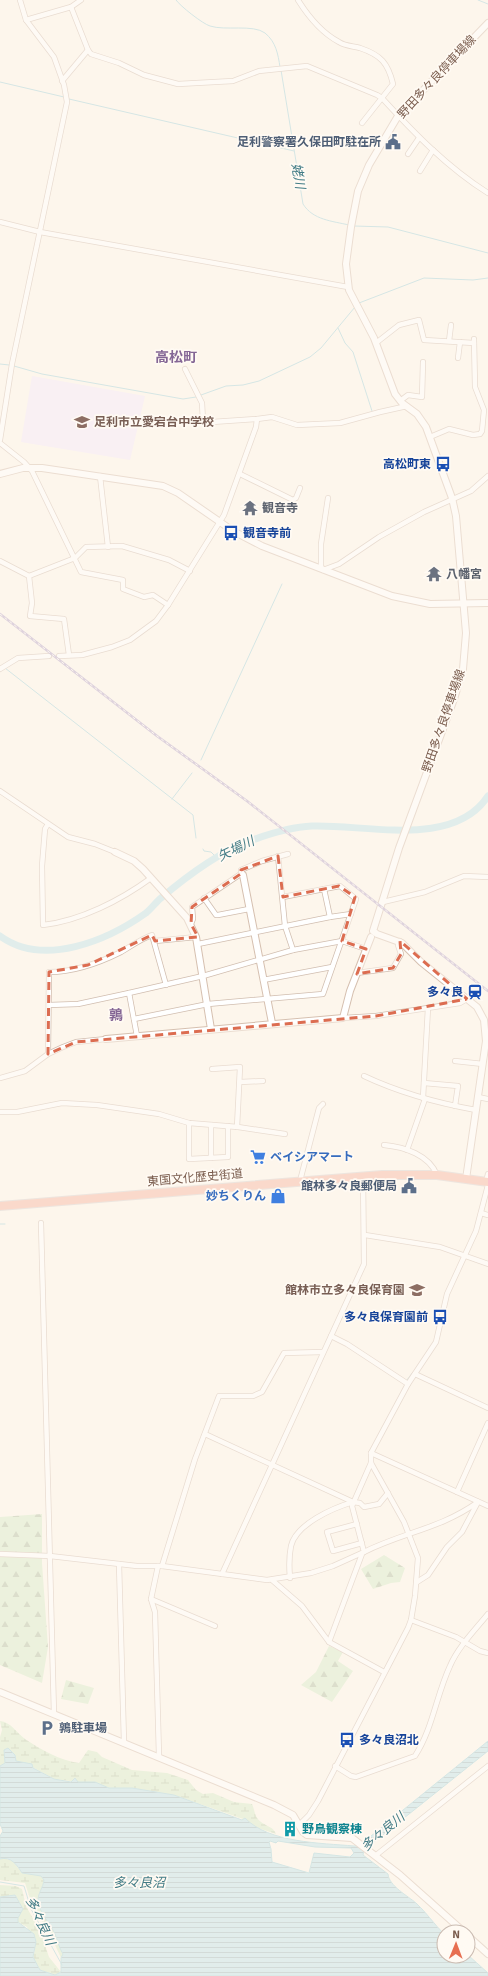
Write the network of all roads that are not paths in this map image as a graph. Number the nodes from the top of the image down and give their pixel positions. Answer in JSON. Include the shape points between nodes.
{"nodes":[{"id":1,"x":20,"y":0,"type":"edge"},
{"id":2,"x":81,"y":0,"type":"edge"},
{"id":3,"x":298,"y":0,"type":"edge"},
{"id":4,"x":71,"y":7,"type":"junction"},
{"id":5,"x":26,"y":20,"type":"junction"},
{"id":6,"x":488,"y":23,"type":"edge"},
{"id":7,"x":88,"y":50,"type":"junction"},
{"id":8,"x":62,"y":81,"type":"junction"},
{"id":9,"x":382,"y":98,"type":"junction"},
{"id":10,"x":398,"y":116,"type":"junction"},
{"id":11,"x":362,"y":122,"type":"dead end"},
{"id":12,"x":419,"y":138,"type":"junction"},
{"id":13,"x":433,"y":150,"type":"junction"},
{"id":14,"x":408,"y":154,"type":"dead end"},
{"id":15,"x":420,"y":171,"type":"dead end"},
{"id":16,"x":488,"y":193,"type":"edge"},
{"id":17,"x":0,"y":222,"type":"edge"},
{"id":18,"x":40,"y":232,"type":"junction"},
{"id":19,"x":348,"y":287,"type":"junction"},
{"id":20,"x":452,"y":325,"type":"dead end"},
{"id":21,"x":449,"y":341,"type":"junction"},
{"id":22,"x":460,"y":342,"type":"junction"},
{"id":23,"x":376,"y":343,"type":"junction"},
{"id":24,"x":458,"y":358,"type":"dead end"},
{"id":25,"x":423,"y":362,"type":"dead end"},
{"id":26,"x":185,"y":369,"type":"dead end"},
{"id":27,"x":400,"y":401,"type":"junction"},
{"id":28,"x":406,"y":406,"type":"junction"},
{"id":29,"x":257,"y":419,"type":"junction"},
{"id":30,"x":430,"y":437,"type":"junction"},
{"id":31,"x":0,"y":440,"type":"edge"},
{"id":32,"x":0,"y":443,"type":"edge"},
{"id":33,"x":29,"y":467,"type":"junction"},
{"id":34,"x":0,"y":474,"type":"edge"},
{"id":35,"x":240,"y":474,"type":"junction"},
{"id":36,"x":100,"y":476,"type":"junction"},
{"id":37,"x":488,"y":476,"type":"edge"},
{"id":38,"x":300,"y":488,"type":"dead end"},
{"id":39,"x":328,"y":498,"type":"dead end"},
{"id":40,"x":452,"y":498,"type":"junction"},
{"id":41,"x":220,"y":523,"type":"junction"},
{"id":42,"x":108,"y":548,"type":"junction"},
{"id":43,"x":75,"y":558,"type":"junction"},
{"id":44,"x":0,"y":561,"type":"edge"},
{"id":45,"x":322,"y":569,"type":"junction"},
{"id":46,"x":190,"y":571,"type":"junction"},
{"id":47,"x":29,"y":576,"type":"junction"},
{"id":48,"x":488,"y":603,"type":"edge"},
{"id":49,"x":464,"y":604,"type":"junction"},
{"id":50,"x":168,"y":605,"type":"junction"},
{"id":51,"x":69,"y":655,"type":"junction"},
{"id":52,"x":49,"y":656,"type":"dead end"},
{"id":53,"x":59,"y":656,"type":"dead end"},
{"id":54,"x":0,"y":669,"type":"edge"},
{"id":55,"x":0,"y":791,"type":"edge"},
{"id":56,"x":48,"y":824,"type":"junction"},
{"id":57,"x":115,"y":852,"type":"joint"},
{"id":58,"x":288,"y":854,"type":"dead end"},
{"id":59,"x":278,"y":856,"type":"junction"},
{"id":60,"x":242,"y":874,"type":"junction"},
{"id":61,"x":488,"y":877,"type":"edge"},
{"id":62,"x":152,"y":879,"type":"junction"},
{"id":63,"x":324,"y":889,"type":"junction"},
{"id":64,"x":283,"y":897,"type":"junction"},
{"id":65,"x":204,"y":898,"type":"junction"},
{"id":66,"x":383,"y":902,"type":"junction"},
{"id":67,"x":249,"y":909,"type":"junction"},
{"id":68,"x":351,"y":914,"type":"junction"},
{"id":69,"x":330,"y":917,"type":"junction"},
{"id":70,"x":191,"y":924,"type":"junction"},
{"id":71,"x":285,"y":926,"type":"junction"},
{"id":72,"x":254,"y":933,"type":"junction"},
{"id":73,"x":196,"y":937,"type":"junction"},
{"id":74,"x":371,"y":937,"type":"dead end"},
{"id":75,"x":342,"y":941,"type":"junction"},
{"id":76,"x":400,"y":941,"type":"junction"},
{"id":77,"x":155,"y":942,"type":"junction"},
{"id":78,"x":198,"y":944,"type":"junction"},
{"id":79,"x":366,"y":949,"type":"junction"},
{"id":80,"x":293,"y":950,"type":"junction"},
{"id":81,"x":260,"y":960,"type":"junction"},
{"id":82,"x":332,"y":967,"type":"junction"},
{"id":83,"x":357,"y":973,"type":"junction"},
{"id":84,"x":203,"y":976,"type":"junction"},
{"id":85,"x":263,"y":980,"type":"junction"},
{"id":86,"x":166,"y":985,"type":"junction"},
{"id":87,"x":129,"y":993,"type":"junction"},
{"id":88,"x":267,"y":999,"type":"junction"},
{"id":89,"x":467,"y":999,"type":"junction"},
{"id":90,"x":208,"y":1004,"type":"junction"},
{"id":91,"x":49,"y":1005,"type":"junction"},
{"id":92,"x":428,"y":1008,"type":"junction"},
{"id":93,"x":485,"y":1015,"type":"edge"},
{"id":94,"x":134,"y":1018,"type":"junction"},
{"id":95,"x":343,"y":1018,"type":"junction"},
{"id":96,"x":272,"y":1023,"type":"junction"},
{"id":97,"x":212,"y":1029,"type":"junction"},
{"id":98,"x":137,"y":1036,"type":"junction"},
{"id":99,"x":106,"y":1039,"type":"joint"},
{"id":100,"x":48,"y":1054,"type":"junction"},
{"id":101,"x":455,"y":1060,"type":"dead end"},
{"id":102,"x":483,"y":1064,"type":"junction"},
{"id":103,"x":212,"y":1069,"type":"dead end"},
{"id":104,"x":364,"y":1076,"type":"dead end"},
{"id":105,"x":0,"y":1078,"type":"edge"},
{"id":106,"x":263,"y":1081,"type":"dead end"},
{"id":107,"x":240,"y":1082,"type":"junction"},
{"id":108,"x":424,"y":1083,"type":"junction"},
{"id":109,"x":478,"y":1096,"type":"junction"},
{"id":110,"x":424,"y":1099,"type":"junction"},
{"id":111,"x":488,"y":1099,"type":"edge"},
{"id":112,"x":323,"y":1104,"type":"dead end"},
{"id":113,"x":455,"y":1106,"type":"junction"},
{"id":114,"x":476,"y":1110,"type":"junction"},
{"id":115,"x":0,"y":1112,"type":"edge"},
{"id":116,"x":189,"y":1123,"type":"junction"},
{"id":117,"x":211,"y":1125,"type":"junction"},
{"id":118,"x":228,"y":1126,"type":"junction"},
{"id":119,"x":237,"y":1127,"type":"junction"},
{"id":120,"x":285,"y":1134,"type":"dead end"},
{"id":121,"x":384,"y":1145,"type":"dead end"},
{"id":122,"x":407,"y":1150,"type":"junction"},
{"id":123,"x":211,"y":1158,"type":"junction"},
{"id":124,"x":438,"y":1175,"type":"junction"},
{"id":125,"x":363,"y":1176,"type":"junction"},
{"id":126,"x":466,"y":1179,"type":"junction"},
{"id":127,"x":488,"y":1180,"type":"edge"},
{"id":128,"x":302,"y":1181,"type":"junction"},
{"id":129,"x":0,"y":1206,"type":"edge"},
{"id":130,"x":481,"y":1213,"type":"junction"},
{"id":131,"x":488,"y":1215,"type":"edge"},
{"id":132,"x":41,"y":1223,"type":"dead end"},
{"id":133,"x":365,"y":1235,"type":"junction"},
{"id":134,"x":464,"y":1257,"type":"junction"},
{"id":135,"x":488,"y":1264,"type":"edge"},
{"id":136,"x":331,"y":1336,"type":"junction"},
{"id":137,"x":323,"y":1352,"type":"junction"},
{"id":138,"x":415,"y":1374,"type":"junction"},
{"id":139,"x":408,"y":1384,"type":"junction"},
{"id":140,"x":488,"y":1408,"type":"edge"},
{"id":141,"x":488,"y":1423,"type":"edge"},
{"id":142,"x":205,"y":1434,"type":"junction"},
{"id":143,"x":371,"y":1453,"type":"junction"},
{"id":144,"x":371,"y":1463,"type":"junction"},
{"id":145,"x":272,"y":1465,"type":"junction"},
{"id":146,"x":457,"y":1492,"type":"junction"},
{"id":147,"x":388,"y":1493,"type":"junction"},
{"id":148,"x":352,"y":1502,"type":"junction"},
{"id":149,"x":478,"y":1502,"type":"junction"},
{"id":150,"x":488,"y":1506,"type":"edge"},
{"id":151,"x":357,"y":1524,"type":"junction"},
{"id":152,"x":409,"y":1535,"type":"junction"},
{"id":153,"x":362,"y":1543,"type":"junction"},
{"id":154,"x":363,"y":1553,"type":"junction"},
{"id":155,"x":0,"y":1554,"type":"edge"},
{"id":156,"x":50,"y":1556,"type":"junction"},
{"id":157,"x":119,"y":1564,"type":"junction"},
{"id":158,"x":160,"y":1566,"type":"junction"},
{"id":159,"x":222,"y":1574,"type":"junction"},
{"id":160,"x":290,"y":1578,"type":"junction"},
{"id":161,"x":272,"y":1580,"type":"junction"},
{"id":162,"x":417,"y":1582,"type":"junction"},
{"id":163,"x":151,"y":1599,"type":"junction"},
{"id":164,"x":488,"y":1614,"type":"edge"},
{"id":165,"x":411,"y":1620,"type":"junction"},
{"id":166,"x":215,"y":1626,"type":"dead end"},
{"id":167,"x":329,"y":1642,"type":"junction"},
{"id":168,"x":465,"y":1643,"type":"junction"},
{"id":169,"x":488,"y":1653,"type":"edge"},
{"id":170,"x":384,"y":1672,"type":"junction"},
{"id":171,"x":0,"y":1692,"type":"edge"},
{"id":172,"x":54,"y":1714,"type":"junction"},
{"id":173,"x":124,"y":1742,"type":"junction"},
{"id":174,"x":159,"y":1756,"type":"junction"},
{"id":175,"x":335,"y":1766,"type":"junction"},
{"id":176,"x":488,"y":1766,"type":"edge"},
{"id":177,"x":299,"y":1825,"type":"junction"},
{"id":178,"x":375,"y":1856,"type":"junction"},
{"id":179,"x":455,"y":1924,"type":"edge"},
{"id":180,"x":476,"y":1943,"type":"edge"},
{"id":181,"x":488,"y":1954,"type":"edge"}],
"edges":[{"from":1,"to":5,"type":"street"},
{"from":2,"to":4,"type":"street"},
{"from":3,"to":9,"type":"street","via":[[314,22],[334,39],[373,53],[383,60],[393,84]]},
{"from":4,"to":5,"type":"street"},
{"from":4,"to":7,"type":"street"},
{"from":5,"to":8,"type":"street","via":[[54,57]]},
{"from":6,"to":10,"type":"street","name":"野田多々良停車場線"},
{"from":7,"to":8,"type":"street"},
{"from":7,"to":9,"type":"street","via":[[91,54],[144,75],[178,84],[233,81],[259,71],[307,66]]},
{"from":8,"to":18,"type":"street","via":[[67,98]]},
{"from":9,"to":10,"type":"street"},
{"from":9,"to":11,"type":"street"},
{"from":10,"to":12,"type":"street"},
{"from":10,"to":19,"type":"street","name":"野田多々良停車場線","via":[[364,172],[358,191],[351,224],[346,271]]},
{"from":12,"to":13,"type":"street"},
{"from":12,"to":14,"type":"street"},
{"from":13,"to":15,"type":"street"},
{"from":13,"to":16,"type":"street","via":[[464,178]]},
{"from":17,"to":18,"type":"street"},
{"from":18,"to":19,"type":"street"},
{"from":18,"to":31,"type":"street","via":[[12,366]]},
{"from":19,"to":23,"type":"street","name":"野田多々良停車場線"},
{"from":20,"to":21,"type":"street"},
{"from":21,"to":22,"type":"street"},
{"from":21,"to":23,"type":"street","via":[[424,340],[419,320],[399,325]]},
{"from":22,"to":24,"type":"street"},
{"from":22,"to":30,"type":"street","via":[[474,341],[475,387],[484,410],[482,431],[473,435],[449,429]]},
{"from":23,"to":27,"type":"street","name":"野田多々良停車場線"},
{"from":25,"to":27,"type":"street","via":[[422,397],[408,395]]},
{"from":26,"to":29,"type":"street","via":[[203,406],[203,421]]},
{"from":27,"to":28,"type":"street","name":"野田多々良停車場線"},
{"from":28,"to":29,"type":"street","via":[[340,423],[298,425],[272,417]]},
{"from":28,"to":30,"type":"street","name":"野田多々良停車場線","via":[[421,418]]},
{"from":29,"to":35,"type":"street"},
{"from":30,"to":40,"type":"street","name":"野田多々良停車場線"},
{"from":32,"to":33,"type":"street"},
{"from":33,"to":34,"type":"street"},
{"from":33,"to":36,"type":"street"},
{"from":33,"to":43,"type":"street"},
{"from":35,"to":38,"type":"street","via":[[293,500]]},
{"from":35,"to":41,"type":"street"},
{"from":36,"to":41,"type":"street","via":[[167,488],[186,498]]},
{"from":36,"to":42,"type":"street"},
{"from":37,"to":40,"type":"street","via":[[471,491]]},
{"from":39,"to":45,"type":"street","via":[[321,544]]},
{"from":40,"to":45,"type":"street","via":[[379,537],[339,564]]},
{"from":40,"to":49,"type":"street","name":"野田多々良停車場線"},
{"from":41,"to":45,"type":"street","via":[[262,546]]},
{"from":41,"to":46,"type":"street"},
{"from":42,"to":43,"type":"street","via":[[86,547]]},
{"from":42,"to":46,"type":"street","via":[[122,546],[169,560]]},
{"from":43,"to":47,"type":"street"},
{"from":43,"to":50,"type":"street","via":[[81,572],[123,580],[123,590],[144,597],[153,595]]},
{"from":44,"to":47,"type":"street"},
{"from":45,"to":49,"type":"street","via":[[408,600],[430,604]]},
{"from":46,"to":50,"type":"street"},
{"from":47,"to":51,"type":"street","via":[[32,603],[30,616],[64,619]]},
{"from":48,"to":49,"type":"street"},
{"from":49,"to":66,"type":"street","name":"野田多々良停車場線","via":[[466,643],[460,680],[413,809]]},
{"from":50,"to":51,"type":"street","via":[[156,621],[130,640],[93,653]]},
{"from":51,"to":53,"type":"street"},
{"from":52,"to":54,"type":"street","via":[[18,658]]},
{"from":55,"to":56,"type":"street"},
{"from":56,"to":57,"type":"street","via":[[73,839],[96,844]]},
{"from":56,"to":62,"type":"street","via":[[45,829],[42,866],[43,925],[84,915]]},
{"from":57,"to":62,"type":"street","via":[[134,861]]},
{"from":58,"to":59,"type":"street"},
{"from":59,"to":60,"type":"street","via":[[241,870]]},
{"from":59,"to":64,"type":"street"},
{"from":60,"to":65,"type":"street"},
{"from":60,"to":67,"type":"street"},
{"from":61,"to":66,"type":"street","via":[[464,876],[426,892]]},
{"from":62,"to":70,"type":"street"},
{"from":63,"to":64,"type":"street"},
{"from":63,"to":68,"type":"street","via":[[340,886],[355,897]]},
{"from":63,"to":69,"type":"street"},
{"from":64,"to":71,"type":"street"},
{"from":65,"to":67,"type":"street","via":[[216,915]]},
{"from":65,"to":70,"type":"street","via":[[192,907]]},
{"from":66,"to":76,"type":"street","via":[[373,931]]},
{"from":67,"to":72,"type":"street"},
{"from":68,"to":69,"type":"street"},
{"from":68,"to":75,"type":"street"},
{"from":69,"to":71,"type":"street"},
{"from":70,"to":73,"type":"street"},
{"from":71,"to":72,"type":"street"},
{"from":71,"to":80,"type":"street"},
{"from":72,"to":78,"type":"street"},
{"from":72,"to":81,"type":"street"},
{"from":73,"to":77,"type":"street"},
{"from":73,"to":78,"type":"street"},
{"from":74,"to":79,"type":"street"},
{"from":75,"to":79,"type":"street"},
{"from":75,"to":80,"type":"street"},
{"from":75,"to":82,"type":"street"},
{"from":76,"to":83,"type":"street","via":[[400,954],[393,968]]},
{"from":76,"to":89,"type":"street","via":[[421,962]]},
{"from":77,"to":86,"type":"street"},
{"from":77,"to":91,"type":"street","via":[[152,934],[120,952],[88,965],[68,971],[49,972]]},
{"from":78,"to":84,"type":"street"},
{"from":79,"to":83,"type":"street"},
{"from":80,"to":81,"type":"street"},
{"from":81,"to":84,"type":"street"},
{"from":81,"to":85,"type":"street"},
{"from":82,"to":85,"type":"street"},
{"from":82,"to":88,"type":"street","via":[[323,994]]},
{"from":83,"to":95,"type":"street"},
{"from":84,"to":86,"type":"street"},
{"from":84,"to":90,"type":"street"},
{"from":85,"to":88,"type":"street"},
{"from":86,"to":87,"type":"street"},
{"from":87,"to":91,"type":"street","via":[[78,1004]]},
{"from":87,"to":94,"type":"street"},
{"from":88,"to":90,"type":"street"},
{"from":88,"to":96,"type":"street"},
{"from":89,"to":92,"type":"street","via":[[460,1003]]},
{"from":89,"to":93,"type":"street"},
{"from":90,"to":94,"type":"street"},
{"from":90,"to":97,"type":"street"},
{"from":91,"to":100,"type":"street"},
{"from":92,"to":95,"type":"street"},
{"from":92,"to":108,"type":"street"},
{"from":93,"to":102,"type":"street"},
{"from":94,"to":98,"type":"street"},
{"from":95,"to":96,"type":"street"},
{"from":96,"to":97,"type":"street"},
{"from":97,"to":98,"type":"street"},
{"from":98,"to":99,"type":"street"},
{"from":99,"to":100,"type":"street","via":[[76,1042]]},
{"from":100,"to":105,"type":"street","via":[[25,1071]]},
{"from":101,"to":102,"type":"street"},
{"from":102,"to":109,"type":"street"},
{"from":103,"to":107,"type":"street","via":[[240,1068]]},
{"from":104,"to":110,"type":"street"},
{"from":106,"to":107,"type":"street"},
{"from":107,"to":119,"type":"street"},
{"from":108,"to":110,"type":"street"},
{"from":108,"to":113,"type":"street","via":[[458,1086]]},
{"from":109,"to":111,"type":"street"},
{"from":109,"to":114,"type":"street"},
{"from":110,"to":113,"type":"street"},
{"from":110,"to":122,"type":"street"},
{"from":112,"to":128,"type":"street","via":[[319,1108],[311,1137]]},
{"from":113,"to":114,"type":"street"},
{"from":114,"to":126,"type":"street"},
{"from":115,"to":116,"type":"street","via":[[17,1112],[62,1103],[97,1105],[159,1114]]},
{"from":116,"to":117,"type":"street"},
{"from":116,"to":123,"type":"street","via":[[189,1159]]},
{"from":117,"to":118,"type":"street"},
{"from":117,"to":123,"type":"street"},
{"from":118,"to":119,"type":"street"},
{"from":118,"to":123,"type":"street","via":[[228,1157]]},
{"from":119,"to":120,"type":"street"},
{"from":121,"to":122,"type":"street"},
{"from":122,"to":124,"type":"street","via":[[429,1162]]},
{"from":124,"to":125,"type":"highway","name":"東国文化歴史街道"},
{"from":124,"to":126,"type":"highway","name":"東国文化歴史街道"},
{"from":125,"to":128,"type":"highway","name":"東国文化歴史街道"},
{"from":125,"to":133,"type":"street"},
{"from":126,"to":127,"type":"highway","name":"東国文化歴史街道"},
{"from":127,"to":130,"type":"street"},
{"from":128,"to":129,"type":"highway","name":"東国文化歴史街道"},
{"from":130,"to":131,"type":"street"},
{"from":130,"to":134,"type":"street"},
{"from":132,"to":156,"type":"street"},
{"from":133,"to":134,"type":"street","via":[[440,1248]]},
{"from":133,"to":136,"type":"street","via":[[364,1264]]},
{"from":134,"to":135,"type":"street"},
{"from":134,"to":138,"type":"street","via":[[447,1294],[436,1342]]},
{"from":136,"to":137,"type":"street"},
{"from":136,"to":139,"type":"street"},
{"from":137,"to":142,"type":"street","via":[[284,1353],[262,1392],[253,1396],[219,1396]]},
{"from":137,"to":145,"type":"street"},
{"from":138,"to":139,"type":"street"},
{"from":138,"to":140,"type":"street"},
{"from":139,"to":143,"type":"street"},
{"from":141,"to":146,"type":"street"},
{"from":142,"to":145,"type":"street"},
{"from":142,"to":158,"type":"street"},
{"from":143,"to":144,"type":"street"},
{"from":143,"to":146,"type":"street"},
{"from":144,"to":147,"type":"street"},
{"from":144,"to":148,"type":"street"},
{"from":145,"to":148,"type":"street"},
{"from":145,"to":159,"type":"street"},
{"from":146,"to":149,"type":"street"},
{"from":147,"to":148,"type":"street","via":[[379,1504],[364,1507]]},
{"from":147,"to":152,"type":"street"},
{"from":148,"to":151,"type":"street"},
{"from":148,"to":160,"type":"street","via":[[327,1511],[312,1520],[293,1540]]},
{"from":149,"to":150,"type":"street"},
{"from":149,"to":152,"type":"street","via":[[437,1525]]},
{"from":149,"to":162,"type":"street","via":[[462,1532],[447,1547],[428,1575]]},
{"from":151,"to":153,"type":"street"},
{"from":151,"to":153,"type":"street","via":[[327,1532],[333,1551]]},
{"from":152,"to":154,"type":"street"},
{"from":152,"to":162,"type":"street","via":[[418,1558]]},
{"from":153,"to":154,"type":"street"},
{"from":154,"to":160,"type":"street","via":[[318,1571]]},
{"from":154,"to":167,"type":"street"},
{"from":155,"to":156,"type":"street"},
{"from":156,"to":157,"type":"street"},
{"from":156,"to":172,"type":"street"},
{"from":157,"to":158,"type":"street"},
{"from":157,"to":173,"type":"street"},
{"from":158,"to":159,"type":"street"},
{"from":158,"to":163,"type":"street"},
{"from":159,"to":161,"type":"street"},
{"from":160,"to":161,"type":"street"},
{"from":161,"to":167,"type":"street","via":[[302,1606]]},
{"from":162,"to":165,"type":"street"},
{"from":163,"to":166,"type":"street"},
{"from":163,"to":174,"type":"street","via":[[155,1612]]},
{"from":164,"to":168,"type":"street"},
{"from":165,"to":168,"type":"street"},
{"from":165,"to":170,"type":"street"},
{"from":167,"to":170,"type":"street"},
{"from":168,"to":169,"type":"street"},
{"from":168,"to":175,"type":"street","via":[[450,1667],[433,1721],[415,1756],[356,1777]]},
{"from":170,"to":175,"type":"street"},
{"from":171,"to":172,"type":"street"},
{"from":172,"to":173,"type":"street"},
{"from":173,"to":174,"type":"street"},
{"from":174,"to":177,"type":"street","via":[[274,1805],[292,1815]]},
{"from":175,"to":177,"type":"street","via":[[318,1801]]},
{"from":176,"to":178,"type":"street"},
{"from":177,"to":178,"type":"street","via":[[307,1835],[347,1836]]},
{"from":178,"to":179,"type":"street"},
{"from":180,"to":181,"type":"street"}]}
